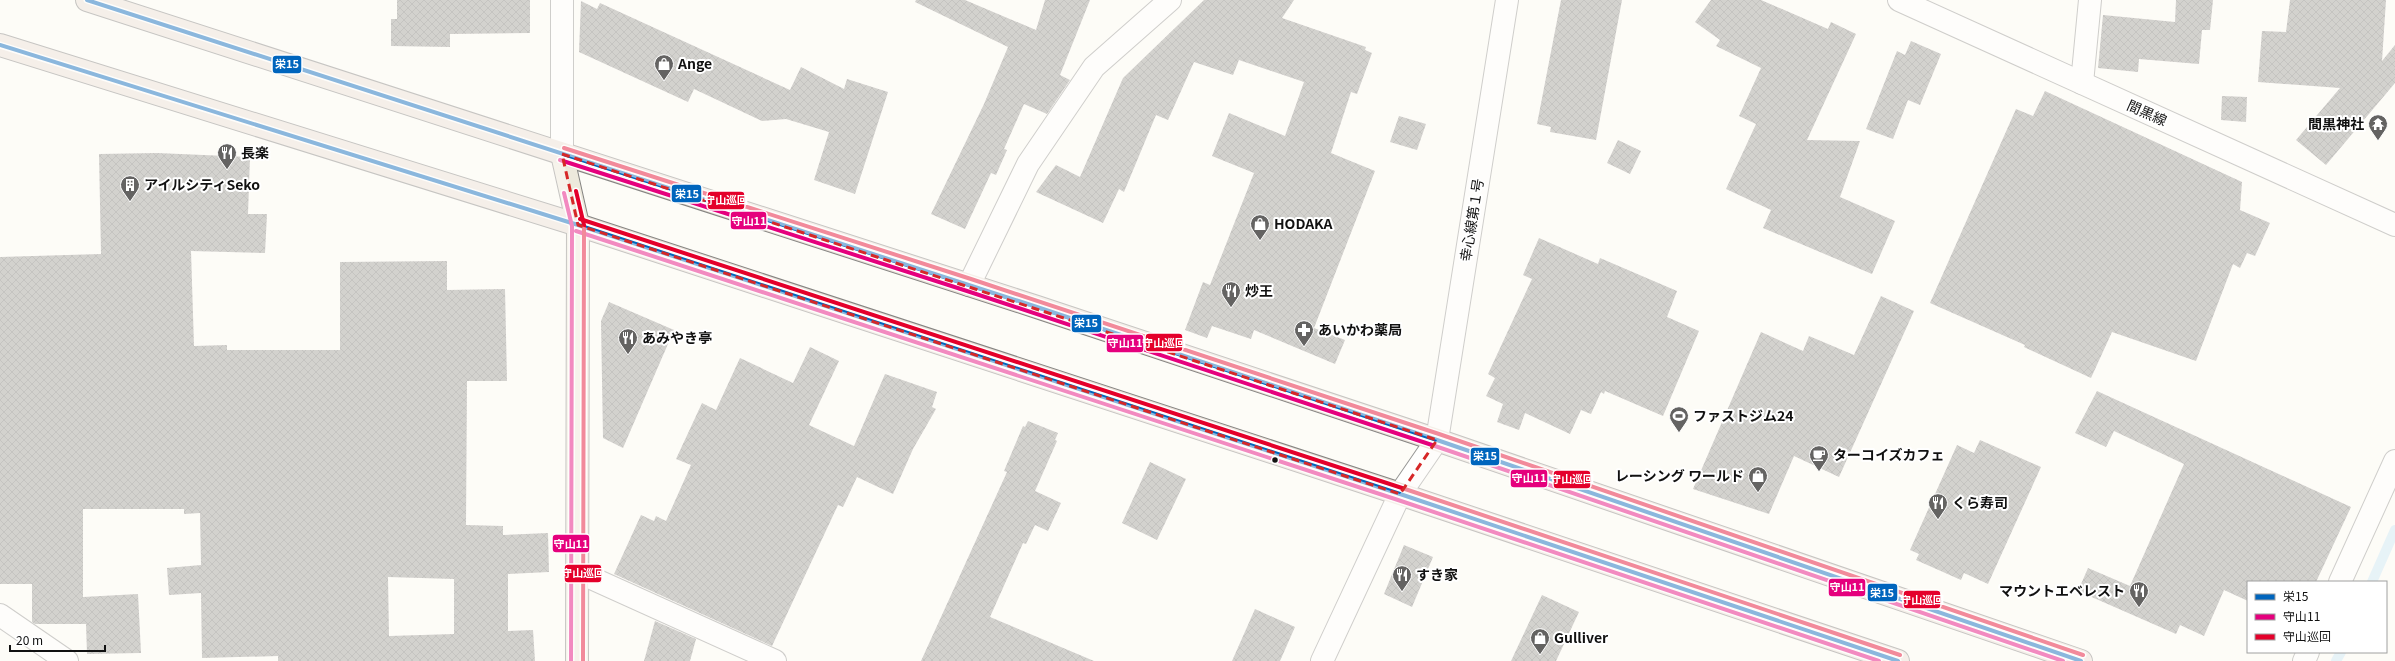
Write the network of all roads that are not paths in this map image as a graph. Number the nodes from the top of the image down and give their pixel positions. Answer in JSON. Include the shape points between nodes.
{"nodes":[{"id":1,"x":86,"y":0,"type":"edge"},
{"id":2,"x":562,"y":0,"type":"edge"},
{"id":3,"x":1170,"y":0,"type":"edge"},
{"id":4,"x":1507,"y":0,"type":"edge"},
{"id":5,"x":1899,"y":0,"type":"edge"},
{"id":6,"x":2090,"y":0,"type":"edge"},
{"id":7,"x":0,"y":45,"type":"edge"},
{"id":8,"x":2082,"y":83,"type":"junction"},
{"id":9,"x":562,"y":154,"type":"junction"},
{"id":10,"x":578,"y":225,"type":"junction"},
{"id":11,"x":2395,"y":225,"type":"edge"},
{"id":12,"x":969,"y":284,"type":"junction"},
{"id":13,"x":1437,"y":440,"type":"junction"},
{"id":14,"x":2395,"y":461,"type":"edge"},
{"id":15,"x":1400,"y":494,"type":"junction"},
{"id":16,"x":578,"y":572,"type":"junction"},
{"id":17,"x":2340,"y":581,"type":"edge"},
{"id":18,"x":0,"y":614,"type":"edge"},
{"id":19,"x":67,"y":661,"type":"edge"},
{"id":20,"x":577,"y":661,"type":"edge"},
{"id":21,"x":775,"y":661,"type":"edge"},
{"id":22,"x":1322,"y":661,"type":"edge"},
{"id":23,"x":1898,"y":661,"type":"edge"},
{"id":24,"x":2081,"y":661,"type":"edge"}],
"edges":[{"from":1,"to":9,"type":"highway"},
{"from":2,"to":9,"type":"street"},
{"from":3,"to":12,"type":"street","via":[[1094,67],[1028,164]]},
{"from":4,"to":13,"type":"street","name":"幸心線第１号"},
{"from":5,"to":8,"type":"street","name":"間黒線"},
{"from":6,"to":8,"type":"street"},
{"from":7,"to":10,"type":"highway"},
{"from":8,"to":11,"type":"street","name":"間黒線"},
{"from":9,"to":10,"type":"main road"},
{"from":9,"to":12,"type":"highway"},
{"from":10,"to":15,"type":"highway"},
{"from":10,"to":16,"type":"main road"},
{"from":12,"to":13,"type":"highway"},
{"from":13,"to":15,"type":"street"},
{"from":13,"to":24,"type":"highway"},
{"from":14,"to":17,"type":"street"},
{"from":15,"to":22,"type":"street"},
{"from":15,"to":23,"type":"highway"},
{"from":16,"to":20,"type":"main road"},
{"from":16,"to":21,"type":"street"},
{"from":18,"to":19,"type":"street"}]}
